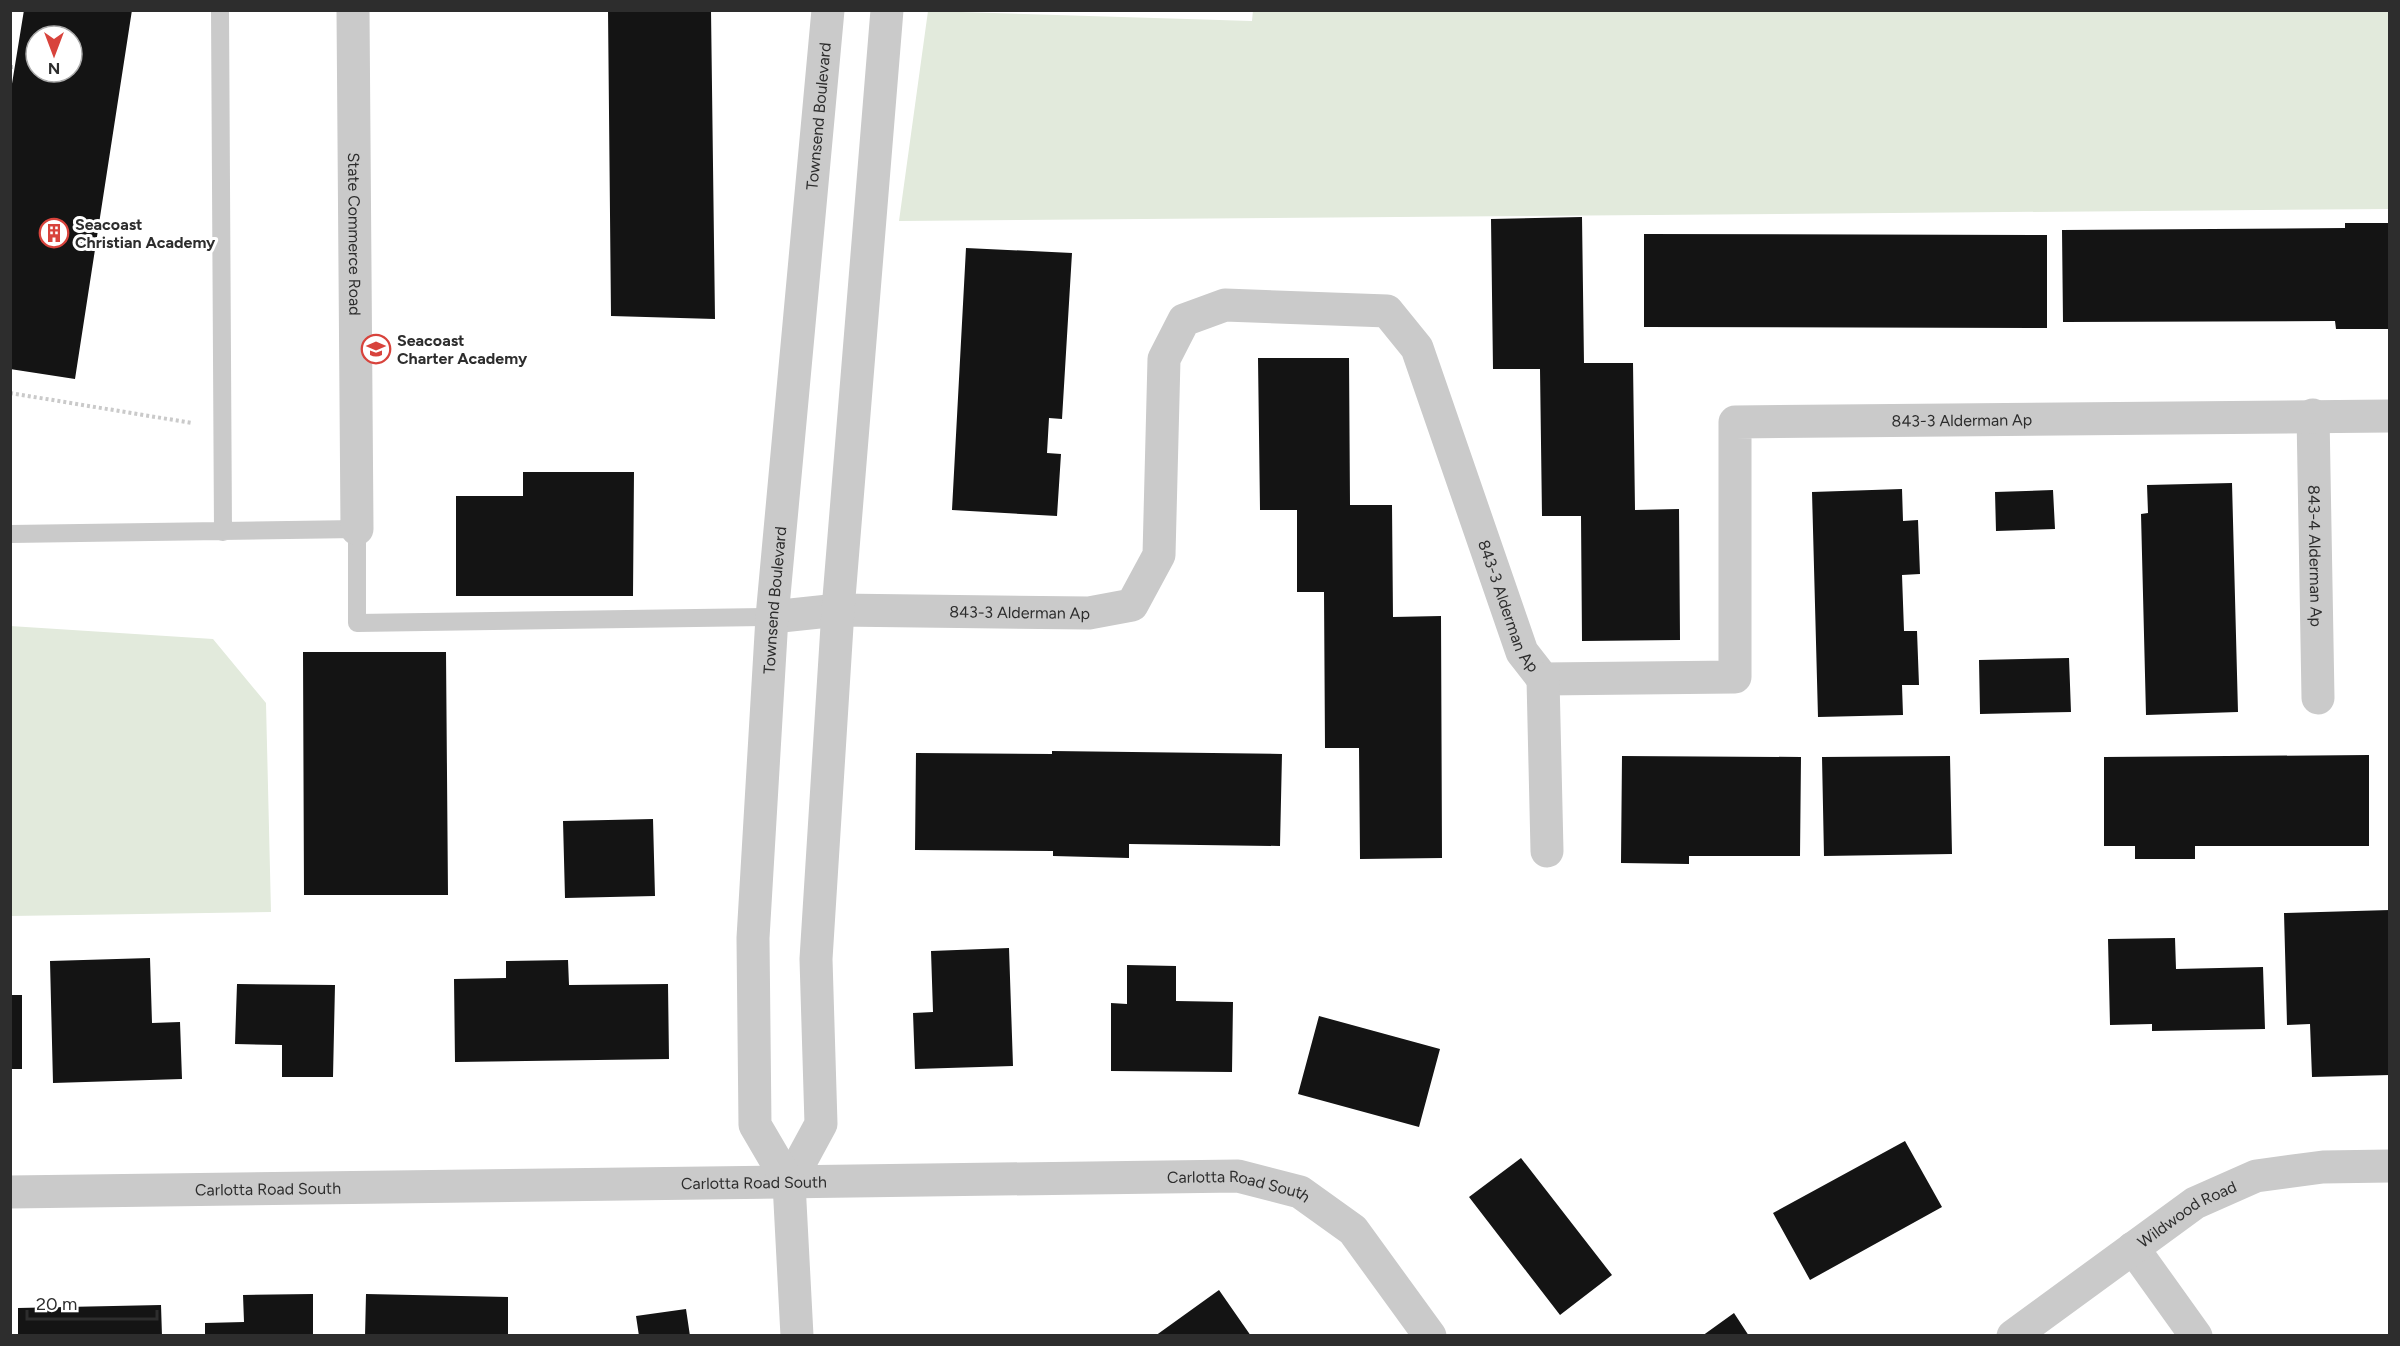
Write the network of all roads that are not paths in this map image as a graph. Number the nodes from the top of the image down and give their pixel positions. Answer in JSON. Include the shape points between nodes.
{"nodes":[{"id":1,"x":220,"y":10,"type":"edge"},
{"id":2,"x":353,"y":10,"type":"edge"},
{"id":3,"x":828,"y":10,"type":"edge"},
{"id":4,"x":887,"y":10,"type":"edge"},
{"id":5,"x":2313,"y":415,"type":"junction"},
{"id":6,"x":2390,"y":416,"type":"edge"},
{"id":7,"x":357,"y":529,"type":"junction"},
{"id":8,"x":223,"y":532,"type":"junction"},
{"id":9,"x":10,"y":534,"type":"edge"},
{"id":10,"x":838,"y":610,"type":"junction"},
{"id":11,"x":772,"y":617,"type":"junction"},
{"id":12,"x":1543,"y":679,"type":"junction"},
{"id":13,"x":2318,"y":698,"type":"dead end"},
{"id":14,"x":1547,"y":851,"type":"dead end"},
{"id":15,"x":2390,"y":1166,"type":"edge"},
{"id":16,"x":789,"y":1183,"type":"junction"},
{"id":17,"x":10,"y":1192,"type":"edge"},
{"id":18,"x":2133,"y":1248,"type":"junction"},
{"id":19,"x":797,"y":1335,"type":"edge"},
{"id":20,"x":1430,"y":1335,"type":"edge"},
{"id":21,"x":2013,"y":1335,"type":"edge"},
{"id":22,"x":2196,"y":1335,"type":"edge"}],
"edges":[{"from":1,"to":8,"type":"lane"},
{"from":2,"to":7,"type":"street","name":"State Commerce Road"},
{"from":3,"to":11,"type":"street","name":"Townsend Boulevard"},
{"from":4,"to":10,"type":"street"},
{"from":5,"to":6,"type":"street","name":"843-3 Alderman Ap"},
{"from":5,"to":12,"type":"street","name":"843-3 Alderman Ap","via":[[1735,422],[1735,677]]},
{"from":5,"to":13,"type":"street","name":"843-4 Alderman Ap"},
{"from":7,"to":8,"type":"lane"},
{"from":7,"to":11,"type":"lane","via":[[357,623]]},
{"from":8,"to":9,"type":"lane"},
{"from":10,"to":11,"type":"street","name":"843-3 Alderman Ap"},
{"from":10,"to":12,"type":"street","name":"843-3 Alderman Ap","via":[[1089,613],[1132,604],[1159,555],[1164,359],[1184,320],[1225,305],[1386,311],[1417,348],[1522,652]]},
{"from":10,"to":16,"type":"street","via":[[816,958],[821,1124]]},
{"from":11,"to":16,"type":"street","name":"Townsend Boulevard","via":[[753,938],[755,1125]]},
{"from":12,"to":14,"type":"street"},
{"from":15,"to":18,"type":"street","name":"Wildwood Road","via":[[2323,1167],[2256,1176],[2195,1203]]},
{"from":16,"to":17,"type":"street","name":"Carlotta Road South"},
{"from":16,"to":19,"type":"street","name":"Townsend Boulevard"},
{"from":16,"to":20,"type":"street","name":"Carlotta Road South","via":[[1238,1176],[1300,1192],[1353,1230]]},
{"from":18,"to":21,"type":"street","name":"Wildwood Road"},
{"from":18,"to":22,"type":"street"}]}
